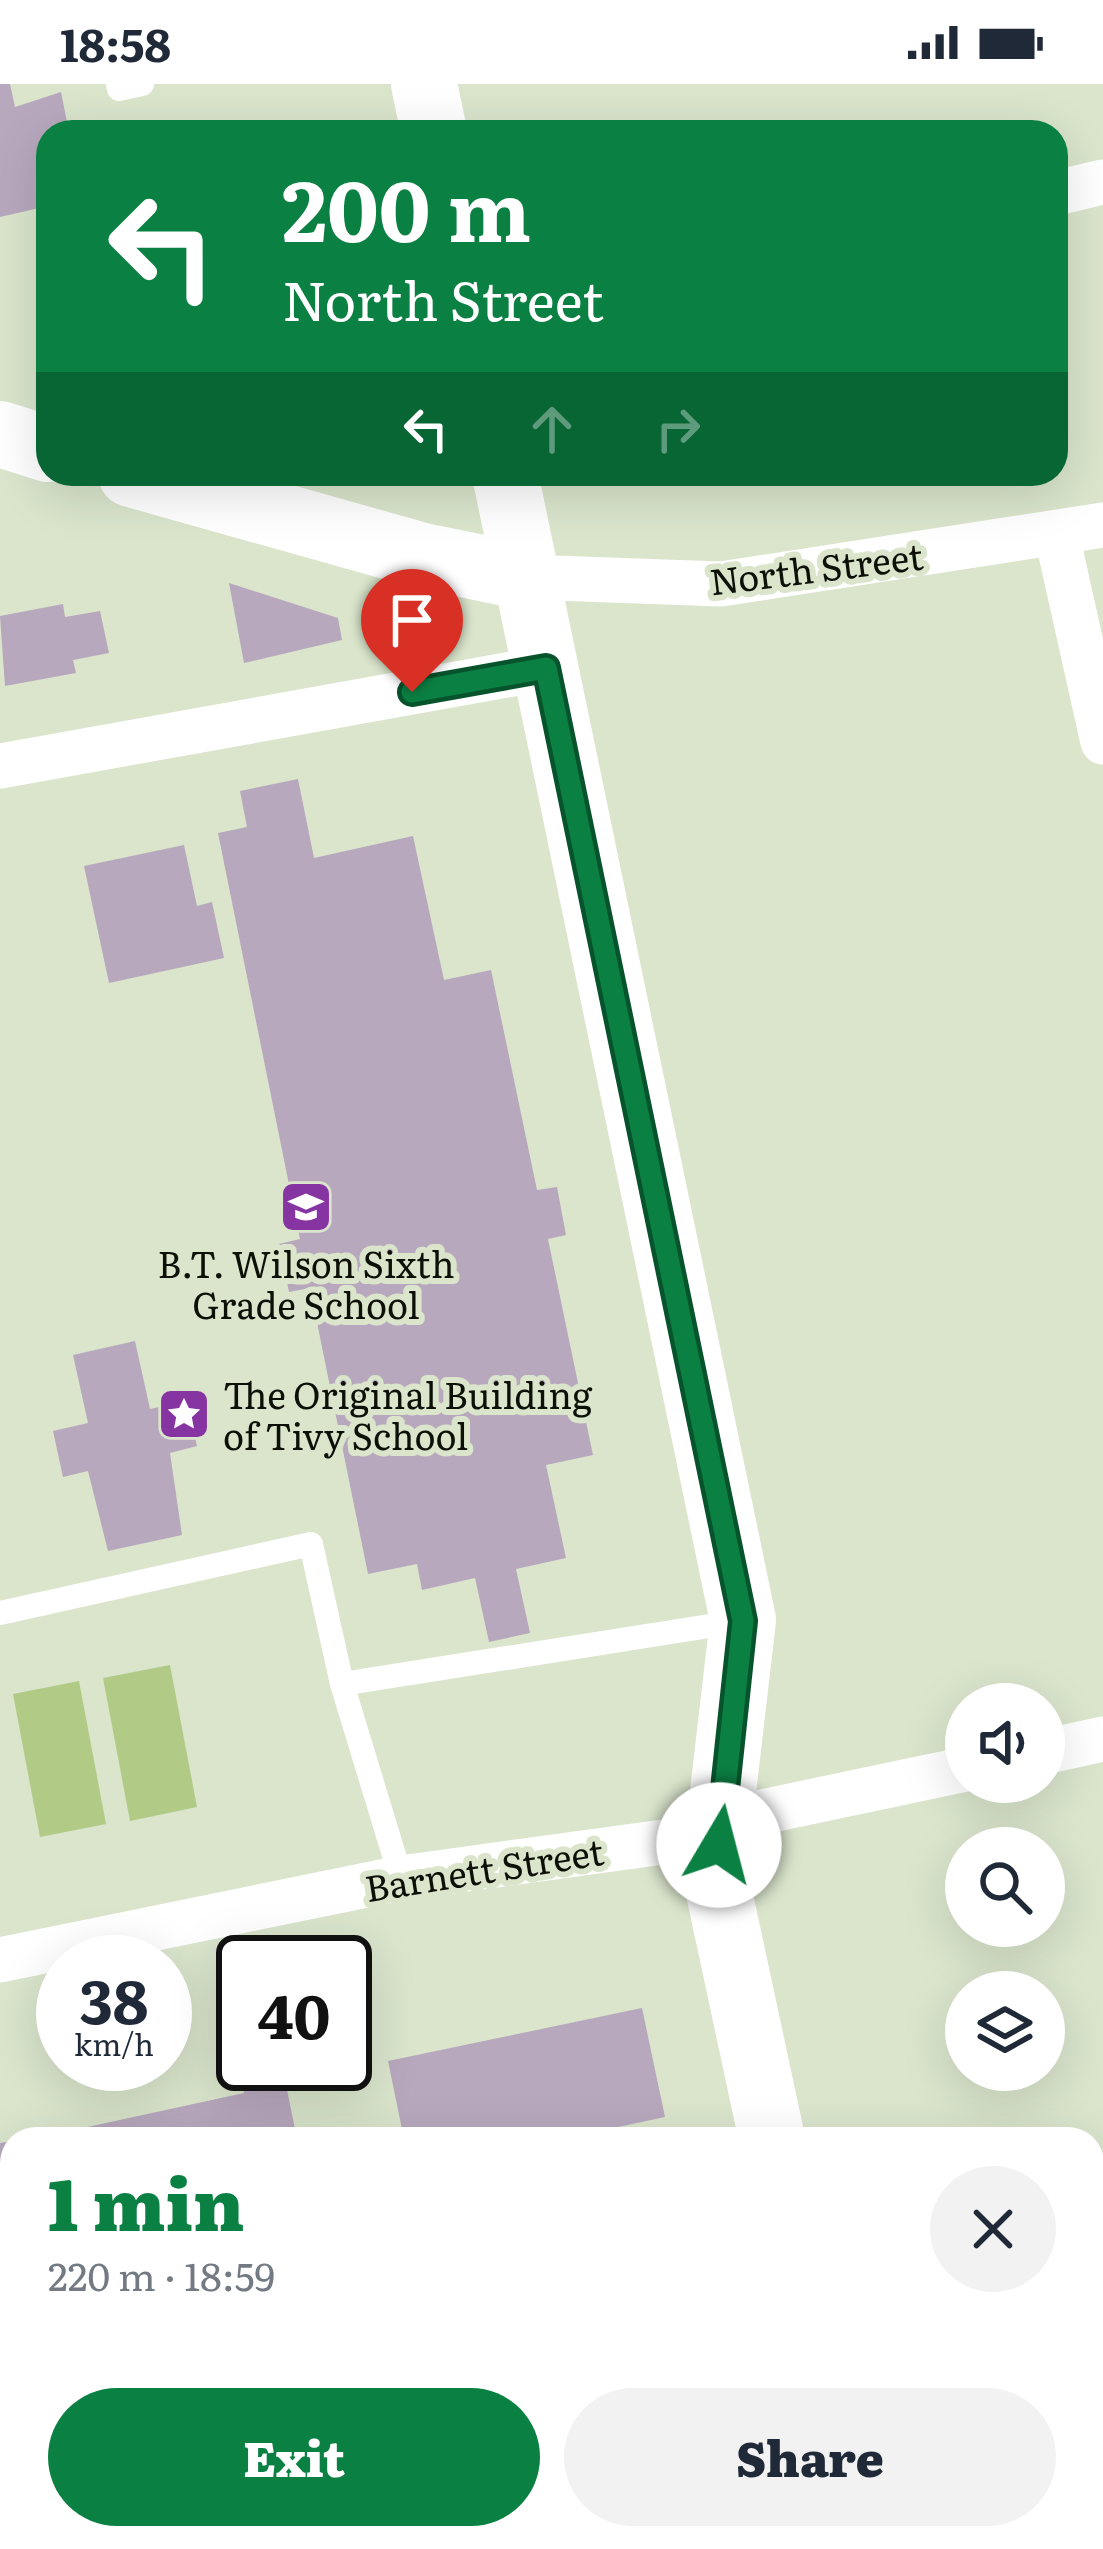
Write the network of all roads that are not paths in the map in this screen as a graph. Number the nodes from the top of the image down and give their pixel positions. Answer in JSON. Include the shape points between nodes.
{"nodes":[{"id":1,"x":118,"y":84,"type":"edge"},
{"id":2,"x":142,"y":84,"type":"edge"},
{"id":3,"x":424,"y":84,"type":"edge"},
{"id":4,"x":432,"y":120,"type":"edge"},
{"id":5,"x":1103,"y":182,"type":"edge"},
{"id":6,"x":1068,"y":190,"type":"edge"},
{"id":7,"x":0,"y":434,"type":"edge"},
{"id":8,"x":36,"y":444,"type":"edge"},
{"id":9,"x":174,"y":486,"type":"edge"},
{"id":10,"x":508,"y":486,"type":"edge"},
{"id":11,"x":1103,"y":525,"type":"edge"},
{"id":12,"x":1057,"y":536,"type":"junction"},
{"id":13,"x":526,"y":578,"type":"junction"},
{"id":14,"x":546,"y":668,"type":"junction"},
{"id":15,"x":1103,"y":742,"type":"edge"},
{"id":16,"x":0,"y":766,"type":"edge"},
{"id":17,"x":0,"y":1613,"type":"edge"},
{"id":18,"x":743,"y":1621,"type":"junction"},
{"id":19,"x":342,"y":1684,"type":"junction"},
{"id":20,"x":1103,"y":1739,"type":"edge"},
{"id":21,"x":1065,"y":1747,"type":"edge"},
{"id":22,"x":945,"y":1773,"type":"edge"},
{"id":23,"x":724,"y":1820,"type":"junction"},
{"id":24,"x":401,"y":1878,"type":"junction"},
{"id":25,"x":0,"y":1960,"type":"edge"},
{"id":26,"x":769,"y":2127,"type":"edge"}],
"edges":[{"from":1,"to":2,"type":"lane"},
{"from":3,"to":4,"type":"street"},
{"from":5,"to":6,"type":"street"},
{"from":7,"to":8,"type":"street"},
{"from":9,"to":13,"type":"street"},
{"from":10,"to":13,"type":"street"},
{"from":11,"to":12,"type":"street","name":"North Street"},
{"from":12,"to":13,"type":"street","name":"North Street","via":[[721,584]]},
{"from":12,"to":15,"type":"street"},
{"from":13,"to":14,"type":"street"},
{"from":14,"to":16,"type":"street"},
{"from":14,"to":18,"type":"street"},
{"from":17,"to":19,"type":"lane","via":[[311,1544]]},
{"from":18,"to":19,"type":"lane"},
{"from":18,"to":23,"type":"street"},
{"from":19,"to":24,"type":"lane"},
{"from":20,"to":21,"type":"street"},
{"from":22,"to":23,"type":"street","name":"Barnett Street"},
{"from":23,"to":24,"type":"street","name":"Barnett Street","via":[[677,1840]]},
{"from":23,"to":26,"type":"street","via":[[714,1869],[718,1903]]},
{"from":24,"to":25,"type":"street","name":"Barnett Street"}]}
